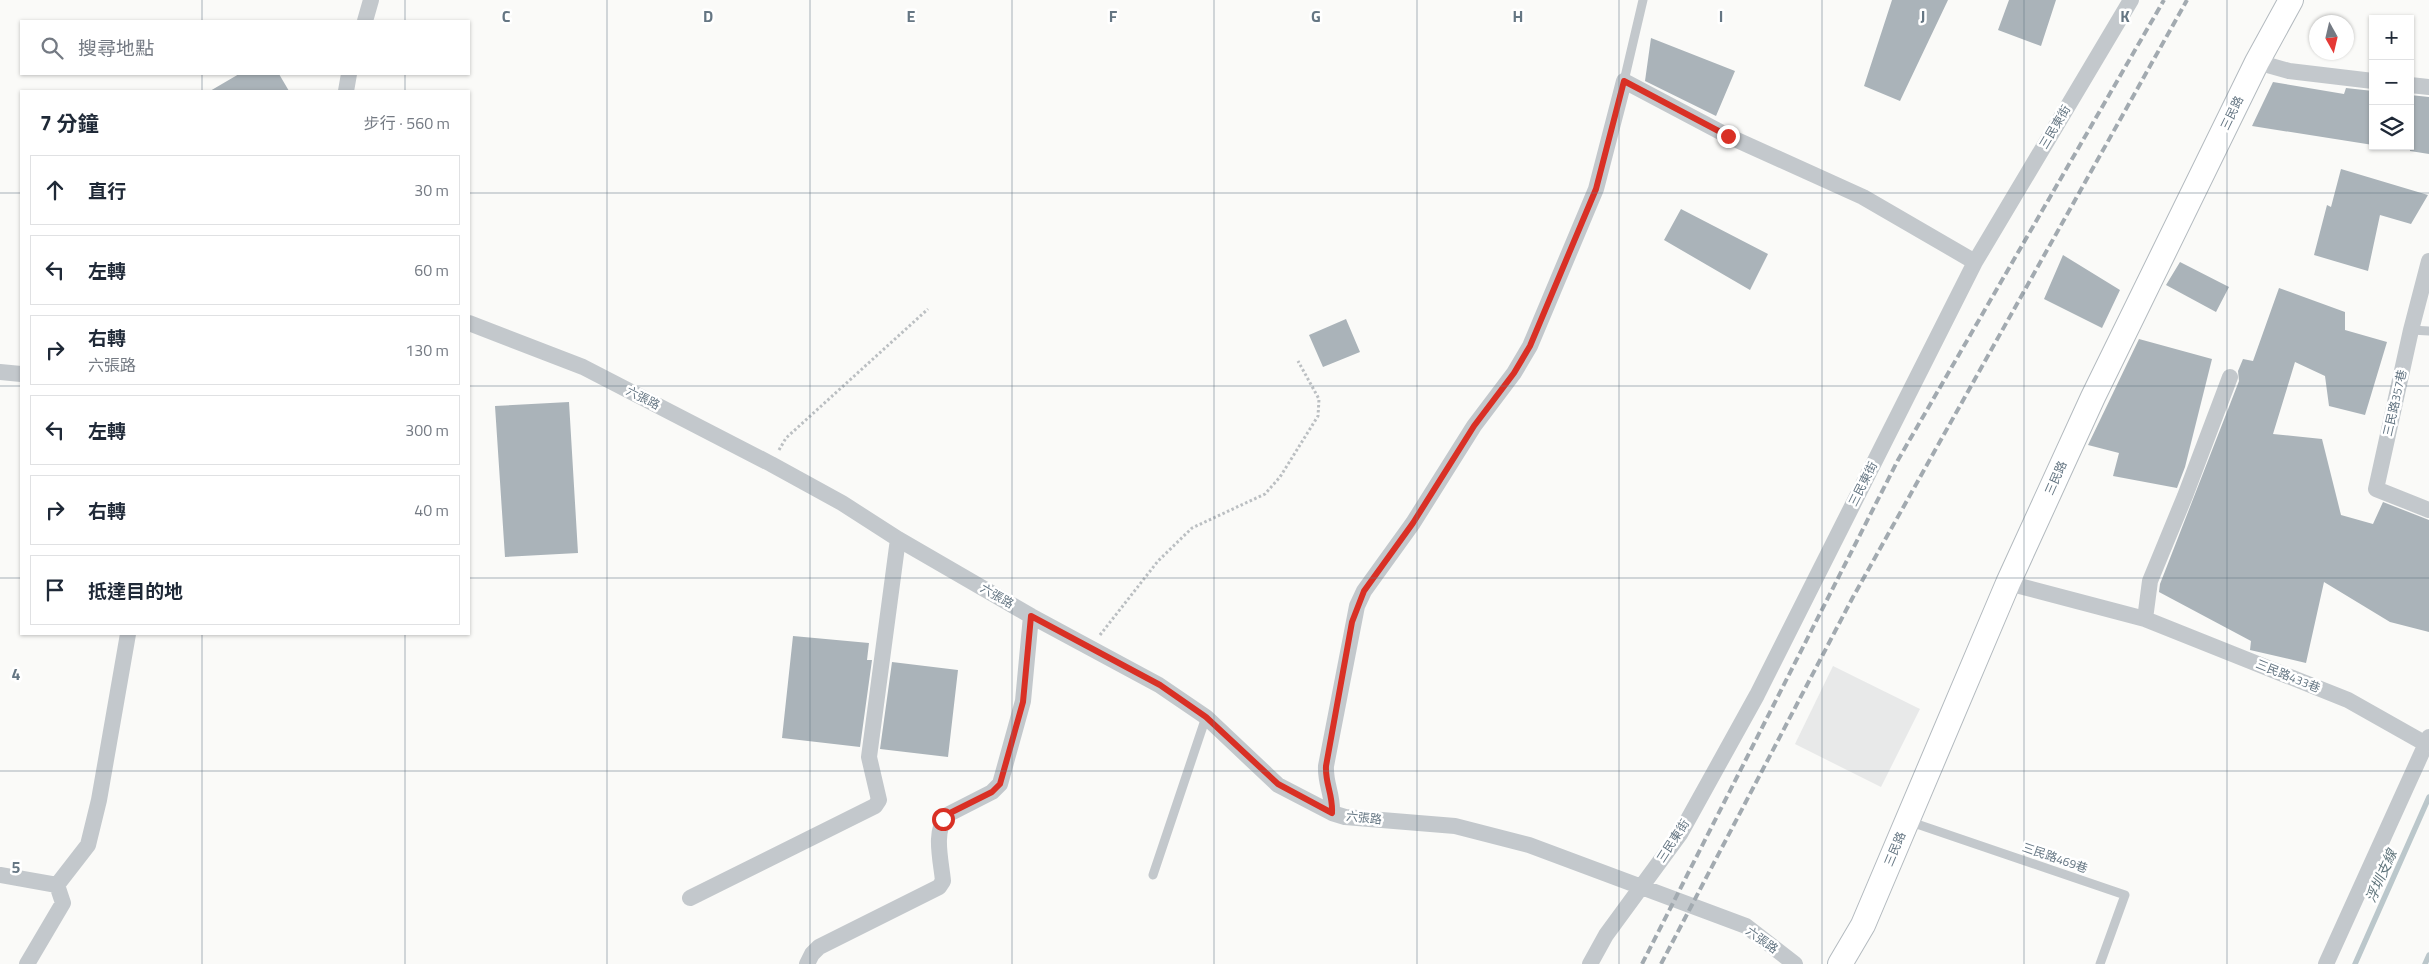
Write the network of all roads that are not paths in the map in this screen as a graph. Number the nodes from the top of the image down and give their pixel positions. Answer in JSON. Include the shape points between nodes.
{"nodes":[{"id":1,"x":371,"y":0,"type":"edge"},
{"id":2,"x":1643,"y":0,"type":"edge"},
{"id":3,"x":2131,"y":0,"type":"edge"},
{"id":4,"x":2291,"y":0,"type":"edge"},
{"id":5,"x":365,"y":20,"type":"edge"},
{"id":6,"x":2257,"y":62,"type":"junction"},
{"id":7,"x":349,"y":75,"type":"edge"},
{"id":8,"x":1624,"y":81,"type":"junction"},
{"id":9,"x":2369,"y":81,"type":"edge"},
{"id":10,"x":2414,"y":85,"type":"edge"},
{"id":11,"x":2429,"y":87,"type":"edge"},
{"id":12,"x":346,"y":90,"type":"edge"},
{"id":13,"x":2429,"y":261,"type":"edge"},
{"id":14,"x":1975,"y":262,"type":"junction"},
{"id":15,"x":470,"y":322,"type":"edge"},
{"id":16,"x":2411,"y":330,"type":"junction"},
{"id":17,"x":2429,"y":331,"type":"edge"},
{"id":18,"x":0,"y":372,"type":"edge"},
{"id":19,"x":20,"y":374,"type":"edge"},
{"id":20,"x":2230,"y":377,"type":"dead end"},
{"id":21,"x":2429,"y":510,"type":"edge"},
{"id":22,"x":898,"y":539,"type":"junction"},
{"id":23,"x":2008,"y":583,"type":"junction"},
{"id":24,"x":1031,"y":616,"type":"junction"},
{"id":25,"x":2145,"y":619,"type":"junction"},
{"id":26,"x":128,"y":635,"type":"edge"},
{"id":27,"x":1206,"y":717,"type":"junction"},
{"id":28,"x":2427,"y":741,"type":"edge"},
{"id":29,"x":1332,"y":813,"type":"junction"},
{"id":30,"x":1908,"y":820,"type":"junction"},
{"id":31,"x":0,"y":875,"type":"edge"},
{"id":32,"x":1153,"y":875,"type":"dead end"},
{"id":33,"x":57,"y":885,"type":"junction"},
{"id":34,"x":1642,"y":887,"type":"junction"},
{"id":35,"x":690,"y":898,"type":"dead end"},
{"id":36,"x":27,"y":964,"type":"edge"},
{"id":37,"x":806,"y":964,"type":"edge"},
{"id":38,"x":1590,"y":964,"type":"edge"},
{"id":39,"x":1794,"y":964,"type":"edge"},
{"id":40,"x":1840,"y":964,"type":"edge"},
{"id":41,"x":2100,"y":964,"type":"edge"},
{"id":42,"x":2326,"y":964,"type":"edge"}],
"edges":[{"from":1,"to":5,"type":"street"},
{"from":2,"to":8,"type":"lane"},
{"from":3,"to":14,"type":"street","name":"三民東街"},
{"from":4,"to":6,"type":"street","name":"三民路"},
{"from":6,"to":9,"type":"street","via":[[2289,71]]},
{"from":6,"to":23,"type":"street","name":"三民路","via":[[2093,397]]},
{"from":7,"to":12,"type":"street"},
{"from":8,"to":14,"type":"street","via":[[1728,136],[1863,197]]},
{"from":8,"to":29,"type":"street","via":[[1596,189],[1526,352],[1357,606],[1326,766]]},
{"from":10,"to":11,"type":"street"},
{"from":13,"to":16,"type":"street","name":"三民路357巷"},
{"from":14,"to":34,"type":"street","name":"三民東街","via":[[1757,696],[1680,834]]},
{"from":15,"to":22,"type":"street","name":"六張路","via":[[583,367],[771,464],[842,503]]},
{"from":16,"to":17,"type":"lane"},
{"from":16,"to":21,"type":"street","name":"三民路357巷","via":[[2376,488]]},
{"from":18,"to":19,"type":"street"},
{"from":20,"to":25,"type":"street","via":[[2150,581]]},
{"from":22,"to":24,"type":"street","name":"六張路"},
{"from":22,"to":35,"type":"street","via":[[870,758],[879,800],[875,806]]},
{"from":23,"to":25,"type":"street","name":"三民路433巷"},
{"from":23,"to":30,"type":"street","name":"三民路"},
{"from":24,"to":27,"type":"street","name":"六張路","via":[[1160,685]]},
{"from":24,"to":37,"type":"street","via":[[1023,702],[1000,784],[992,792],[943,819],[939,830],[943,881],[939,888],[819,947]]},
{"from":25,"to":28,"type":"street","name":"三民路433巷","via":[[2348,700]]},
{"from":26,"to":33,"type":"street","via":[[99,800],[88,844]]},
{"from":27,"to":29,"type":"street","name":"六張路","via":[[1278,784]]},
{"from":27,"to":32,"type":"lane"},
{"from":28,"to":42,"type":"street"},
{"from":29,"to":34,"type":"street","name":"六張路","via":[[1345,817],[1455,826],[1529,845]]},
{"from":30,"to":40,"type":"street","name":"三民路","via":[[1863,926]]},
{"from":30,"to":41,"type":"lane","name":"三民路469巷","via":[[2125,895]]},
{"from":31,"to":33,"type":"street"},
{"from":33,"to":36,"type":"street","via":[[63,903]]},
{"from":34,"to":38,"type":"street","name":"三民東街","via":[[1606,935]]},
{"from":34,"to":39,"type":"street","name":"六張路","via":[[1746,926]]}]}
